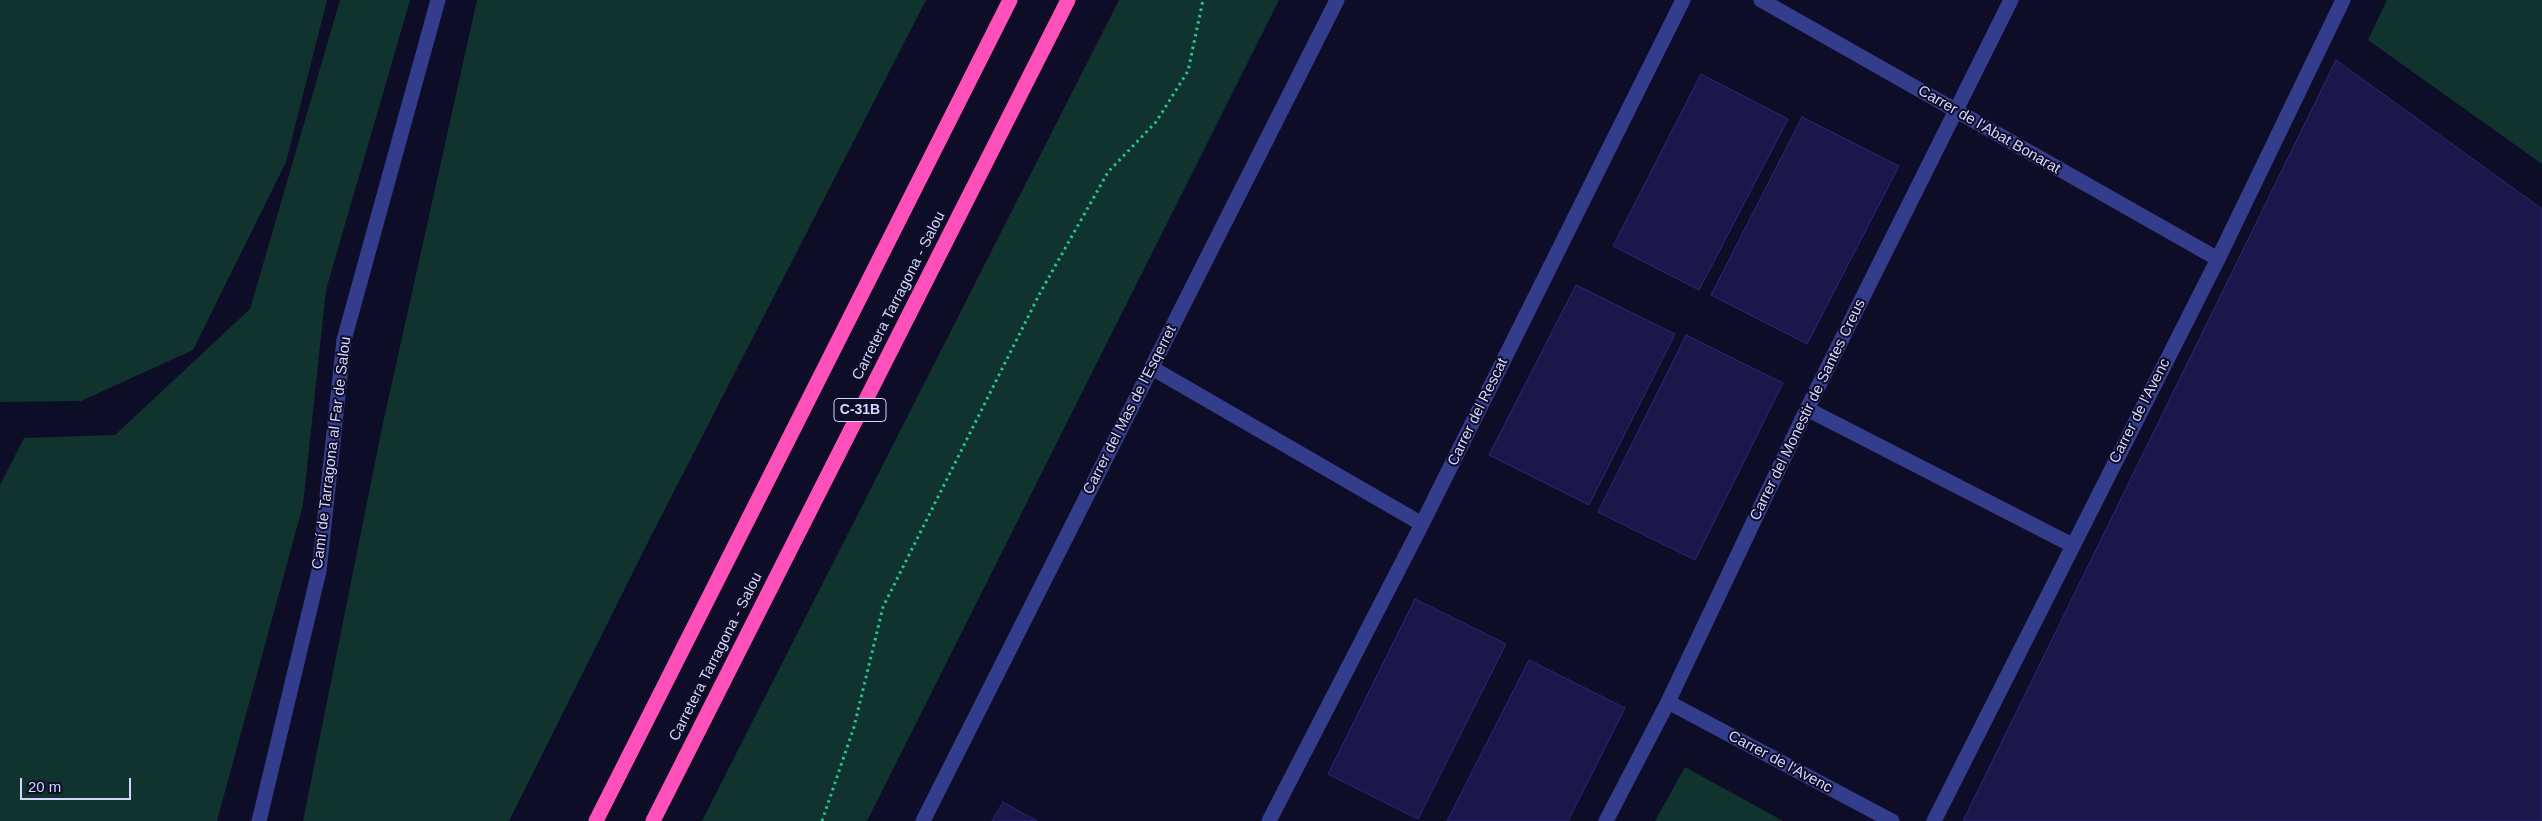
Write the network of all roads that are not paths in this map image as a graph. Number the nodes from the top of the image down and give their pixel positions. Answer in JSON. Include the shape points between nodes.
{"nodes":[{"id":1,"x":438,"y":0,"type":"edge"},
{"id":2,"x":1010,"y":0,"type":"edge"},
{"id":3,"x":1068,"y":0,"type":"edge"},
{"id":4,"x":1338,"y":0,"type":"edge"},
{"id":5,"x":1683,"y":0,"type":"edge"},
{"id":6,"x":1761,"y":0,"type":"edge"},
{"id":7,"x":2011,"y":0,"type":"edge"},
{"id":8,"x":2343,"y":0,"type":"edge"},
{"id":9,"x":1955,"y":110,"type":"junction"},
{"id":10,"x":2218,"y":259,"type":"junction"},
{"id":11,"x":1152,"y":368,"type":"junction"},
{"id":12,"x":1807,"y":409,"type":"junction"},
{"id":13,"x":1422,"y":524,"type":"junction"},
{"id":14,"x":2072,"y":545,"type":"junction"},
{"id":15,"x":1668,"y":702,"type":"junction"},
{"id":16,"x":259,"y":821,"type":"edge"},
{"id":17,"x":596,"y":821,"type":"edge"},
{"id":18,"x":653,"y":821,"type":"edge"},
{"id":19,"x":923,"y":821,"type":"edge"},
{"id":20,"x":1269,"y":821,"type":"edge"},
{"id":21,"x":1606,"y":821,"type":"edge"},
{"id":22,"x":1892,"y":821,"type":"edge"},
{"id":23,"x":1934,"y":821,"type":"edge"}],
"edges":[{"from":1,"to":16,"type":"street","name":"Camí de Tarragona al Far de Salou","via":[[344,340],[319,570]]},
{"from":2,"to":17,"type":"highway","number":"C-31B"},
{"from":3,"to":18,"type":"highway","name":"Carretera Tarragona - Salou","number":"C-31B"},
{"from":4,"to":11,"type":"street","name":"Carrer del Mas de l'Esqerret"},
{"from":5,"to":13,"type":"street","name":"Carrer del Rescat"},
{"from":6,"to":9,"type":"street","name":"Carrer de l'Abat Bonarat"},
{"from":7,"to":9,"type":"street","name":"Carrer del Monestir de Santes Creus"},
{"from":8,"to":10,"type":"street","name":"Carrer de l'Avenc"},
{"from":9,"to":10,"type":"street","name":"Carrer de l'Abat Bonarat"},
{"from":9,"to":12,"type":"street","name":"Carrer del Monestir de Santes Creus"},
{"from":10,"to":14,"type":"street","name":"Carrer de l'Avenc"},
{"from":11,"to":13,"type":"street"},
{"from":11,"to":19,"type":"street","name":"Carrer del Mas de l'Esqerret"},
{"from":12,"to":14,"type":"street"},
{"from":12,"to":15,"type":"street","name":"Carrer del Monestir de Santes Creus"},
{"from":13,"to":20,"type":"street","name":"Carrer del Rescat"},
{"from":14,"to":23,"type":"street","name":"Carrer de l'Avenc"},
{"from":15,"to":21,"type":"street","name":"Carrer del Monestir de Santes Creus"},
{"from":15,"to":22,"type":"street","name":"Carrer de l'Avenc"}]}
